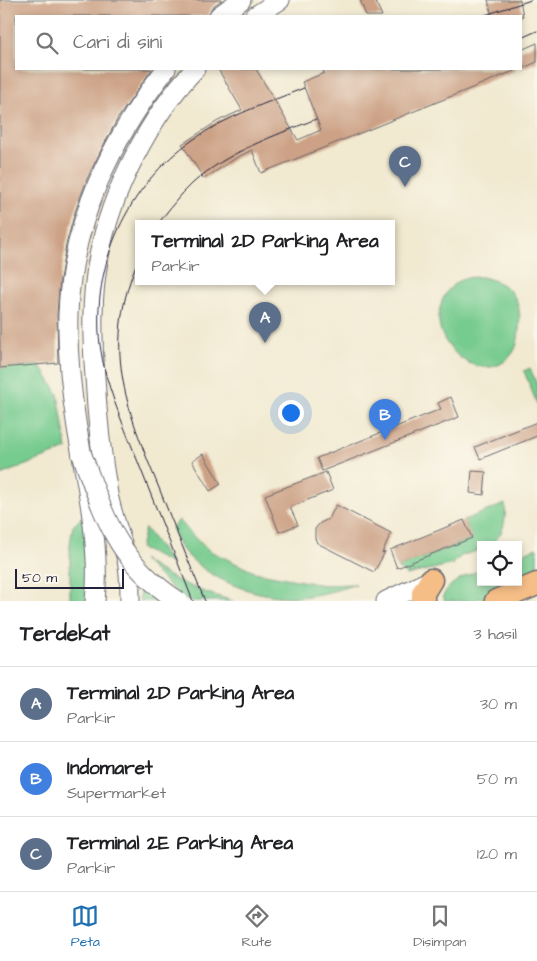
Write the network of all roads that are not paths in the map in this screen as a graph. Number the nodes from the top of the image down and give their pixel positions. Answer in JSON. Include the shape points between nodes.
{"nodes":[{"id":1,"x":241,"y":0,"type":"edge"},
{"id":2,"x":280,"y":0,"type":"edge"},
{"id":3,"x":220,"y":15,"type":"edge"},
{"id":4,"x":257,"y":15,"type":"edge"},
{"id":5,"x":165,"y":70,"type":"edge"},
{"id":6,"x":195,"y":70,"type":"edge"},
{"id":7,"x":82,"y":454,"type":"junction"},
{"id":8,"x":432,"y":580,"type":"joint"},
{"id":9,"x":537,"y":584,"type":"edge"},
{"id":10,"x":96,"y":601,"type":"edge"},
{"id":11,"x":130,"y":601,"type":"edge"},
{"id":12,"x":178,"y":601,"type":"edge"},
{"id":13,"x":386,"y":601,"type":"edge"},
{"id":14,"x":423,"y":601,"type":"edge"},
{"id":15,"x":496,"y":601,"type":"edge"}],
"edges":[{"from":1,"to":3,"type":"street"},
{"from":2,"to":4,"type":"street"},
{"from":5,"to":7,"type":"street","via":[[113,147],[79,239],[68,313],[73,391]]},
{"from":6,"to":11,"type":"street","via":[[173,96],[134,156],[108,220],[93,300],[92,336],[100,440],[108,496],[128,568]]},
{"from":7,"to":10,"type":"street","bridge":true,"via":[[94,544]]},
{"from":7,"to":12,"type":"street","bridge":true,"via":[[105,517],[123,549],[136,567]]},
{"from":8,"to":13,"type":"street"},
{"from":8,"to":14,"type":"main road","via":[[423,593]]},
{"from":9,"to":15,"type":"main road"}]}
